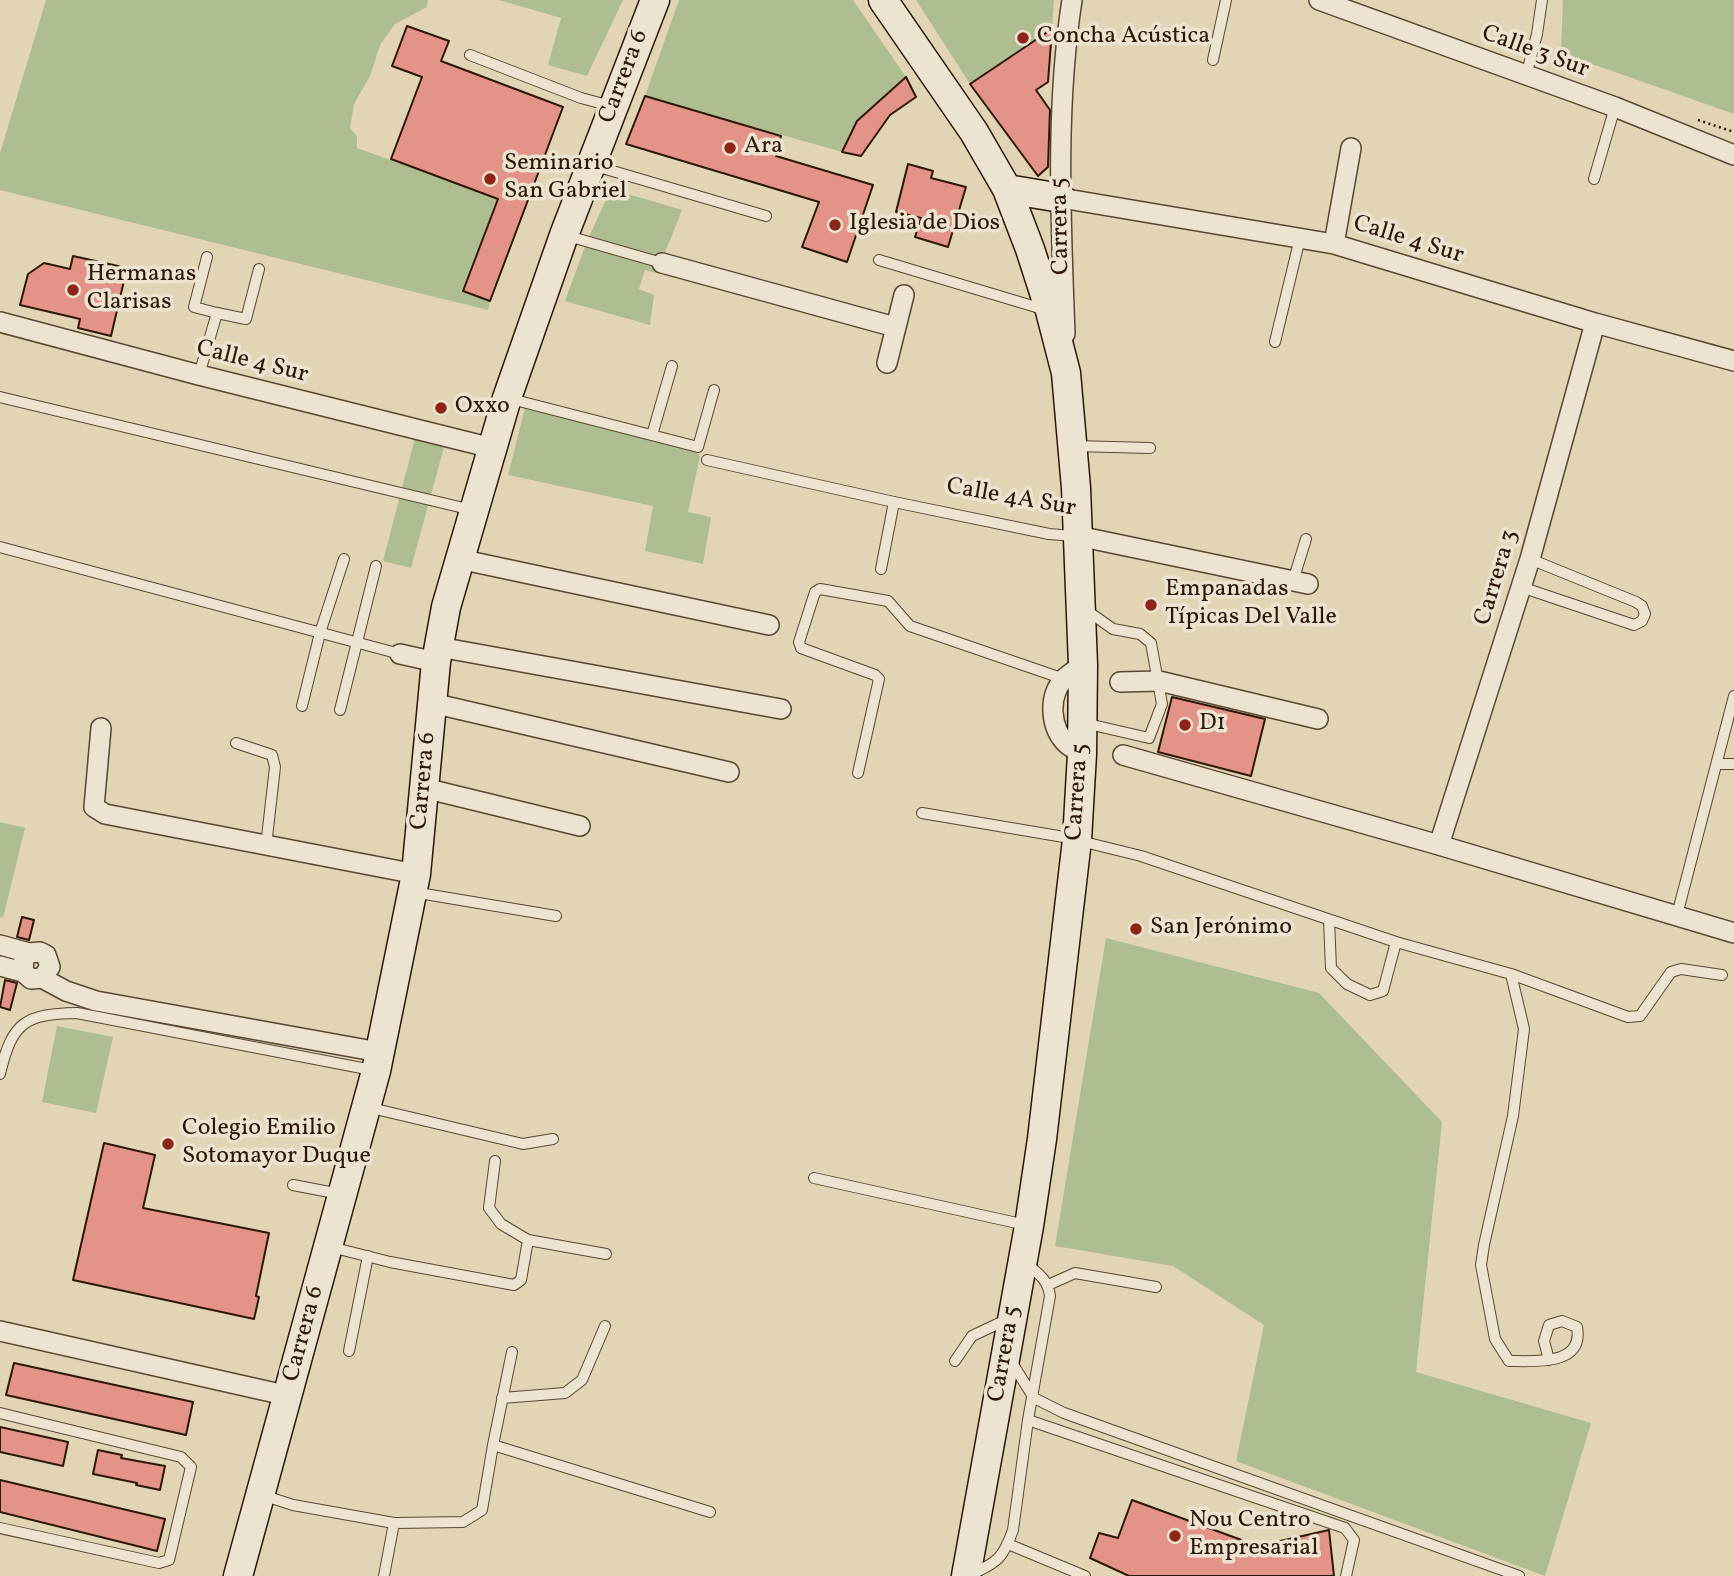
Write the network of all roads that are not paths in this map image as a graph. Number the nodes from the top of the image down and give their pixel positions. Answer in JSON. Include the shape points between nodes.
{"nodes":[{"id":1,"x":655,"y":0,"type":"edge"},
{"id":2,"x":883,"y":0,"type":"edge"},
{"id":3,"x":1072,"y":0,"type":"edge"},
{"id":4,"x":1226,"y":0,"type":"edge"},
{"id":5,"x":1319,"y":0,"type":"edge"},
{"id":6,"x":1542,"y":0,"type":"edge"},
{"id":7,"x":470,"y":55,"type":"dead end"},
{"id":8,"x":1213,"y":60,"type":"dead end"},
{"id":9,"x":1526,"y":76,"type":"junction"},
{"id":10,"x":614,"y":106,"type":"junction"},
{"id":11,"x":1615,"y":107,"type":"junction"},
{"id":12,"x":1351,"y":148,"type":"dead end"},
{"id":13,"x":1734,"y":155,"type":"edge"},
{"id":14,"x":592,"y":165,"type":"junction"},
{"id":15,"x":1594,"y":179,"type":"dead end"},
{"id":16,"x":1007,"y":189,"type":"junction"},
{"id":17,"x":1061,"y":198,"type":"junction"},
{"id":18,"x":766,"y":216,"type":"dead end"},
{"id":19,"x":564,"y":235,"type":"junction"},
{"id":20,"x":1300,"y":238,"type":"junction"},
{"id":21,"x":1334,"y":244,"type":"junction"},
{"id":22,"x":207,"y":257,"type":"dead end"},
{"id":23,"x":879,"y":260,"type":"dead end"},
{"id":24,"x":662,"y":263,"type":"joint"},
{"id":25,"x":259,"y":269,"type":"dead end"},
{"id":26,"x":904,"y":295,"type":"dead end"},
{"id":27,"x":1050,"y":311,"type":"junction"},
{"id":28,"x":217,"y":313,"type":"junction"},
{"id":29,"x":0,"y":322,"type":"edge"},
{"id":30,"x":1595,"y":323,"type":"junction"},
{"id":31,"x":895,"y":327,"type":"junction"},
{"id":32,"x":1276,"y":342,"type":"dead end"},
{"id":33,"x":1734,"y":360,"type":"edge"},
{"id":34,"x":887,"y":363,"type":"dead end"},
{"id":35,"x":672,"y":366,"type":"dead end"},
{"id":36,"x":1066,"y":373,"type":"junction"},
{"id":37,"x":199,"y":375,"type":"junction"},
{"id":38,"x":714,"y":390,"type":"dead end"},
{"id":39,"x":0,"y":397,"type":"edge"},
{"id":40,"x":507,"y":398,"type":"junction"},
{"id":41,"x":652,"y":435,"type":"junction"},
{"id":42,"x":1073,"y":446,"type":"junction"},
{"id":43,"x":492,"y":448,"type":"junction"},
{"id":44,"x":1150,"y":448,"type":"dead end"},
{"id":45,"x":707,"y":460,"type":"dead end"},
{"id":46,"x":894,"y":502,"type":"junction"},
{"id":47,"x":472,"y":510,"type":"junction"},
{"id":48,"x":1078,"y":536,"type":"junction"},
{"id":49,"x":1306,"y":539,"type":"dead end"},
{"id":50,"x":0,"y":547,"type":"edge"},
{"id":51,"x":344,"y":559,"type":"dead end"},
{"id":52,"x":459,"y":559,"type":"junction"},
{"id":53,"x":1530,"y":559,"type":"junction"},
{"id":54,"x":376,"y":566,"type":"dead end"},
{"id":55,"x":881,"y":569,"type":"dead end"},
{"id":56,"x":1301,"y":583,"type":"joint"},
{"id":57,"x":1521,"y":587,"type":"junction"},
{"id":58,"x":1082,"y":607,"type":"junction"},
{"id":59,"x":769,"y":625,"type":"dead end"},
{"id":60,"x":320,"y":633,"type":"junction"},
{"id":61,"x":356,"y":643,"type":"junction"},
{"id":62,"x":400,"y":654,"type":"joint"},
{"id":63,"x":438,"y":654,"type":"junction"},
{"id":64,"x":1073,"y":672,"type":"junction"},
{"id":65,"x":1159,"y":681,"type":"junction"},
{"id":66,"x":1120,"y":682,"type":"dead end"},
{"id":67,"x":1734,"y":696,"type":"edge"},
{"id":68,"x":432,"y":703,"type":"junction"},
{"id":69,"x":302,"y":706,"type":"dead end"},
{"id":70,"x":781,"y":709,"type":"dead end"},
{"id":71,"x":340,"y":710,"type":"dead end"},
{"id":72,"x":1318,"y":719,"type":"dead end"},
{"id":73,"x":1083,"y":723,"type":"junction"},
{"id":74,"x":101,"y":728,"type":"dead end"},
{"id":75,"x":236,"y":743,"type":"dead end"},
{"id":76,"x":1082,"y":754,"type":"junction"},
{"id":77,"x":1123,"y":755,"type":"dead end"},
{"id":78,"x":1717,"y":764,"type":"junction"},
{"id":79,"x":1734,"y":764,"type":"edge"},
{"id":80,"x":729,"y":772,"type":"dead end"},
{"id":81,"x":858,"y":773,"type":"dead end"},
{"id":82,"x":424,"y":788,"type":"junction"},
{"id":83,"x":922,"y":813,"type":"dead end"},
{"id":84,"x":580,"y":826,"type":"dead end"},
{"id":85,"x":1076,"y":839,"type":"junction"},
{"id":86,"x":1439,"y":845,"type":"junction"},
{"id":87,"x":266,"y":846,"type":"junction"},
{"id":88,"x":414,"y":883,"type":"junction"},
{"id":89,"x":1677,"y":915,"type":"junction"},
{"id":90,"x":556,"y":916,"type":"dead end"},
{"id":91,"x":1329,"y":920,"type":"junction"},
{"id":92,"x":1734,"y":933,"type":"edge"},
{"id":93,"x":1396,"y":942,"type":"junction"},
{"id":94,"x":0,"y":945,"type":"edge"},
{"id":95,"x":26,"y":962,"type":"junction"},
{"id":96,"x":0,"y":966,"type":"edge"},
{"id":97,"x":1511,"y":974,"type":"junction"},
{"id":98,"x":1722,"y":975,"type":"dead end"},
{"id":99,"x":378,"y":1062,"type":"junction"},
{"id":100,"x":0,"y":1074,"type":"edge"},
{"id":101,"x":367,"y":1107,"type":"junction"},
{"id":102,"x":553,"y":1139,"type":"dead end"},
{"id":103,"x":495,"y":1161,"type":"dead end"},
{"id":104,"x":814,"y":1178,"type":"dead end"},
{"id":105,"x":293,"y":1185,"type":"dead end"},
{"id":106,"x":343,"y":1194,"type":"junction"},
{"id":107,"x":1030,"y":1226,"type":"junction"},
{"id":108,"x":528,"y":1240,"type":"junction"},
{"id":109,"x":329,"y":1247,"type":"junction"},
{"id":110,"x":606,"y":1254,"type":"dead end"},
{"id":111,"x":369,"y":1256,"type":"junction"},
{"id":112,"x":1024,"y":1262,"type":"junction"},
{"id":113,"x":1048,"y":1285,"type":"junction"},
{"id":114,"x":1156,"y":1287,"type":"dead end"},
{"id":115,"x":1012,"y":1317,"type":"junction"},
{"id":116,"x":605,"y":1326,"type":"dead end"},
{"id":117,"x":0,"y":1331,"type":"edge"},
{"id":118,"x":349,"y":1351,"type":"dead end"},
{"id":119,"x":512,"y":1352,"type":"dead end"},
{"id":120,"x":1006,"y":1353,"type":"junction"},
{"id":121,"x":955,"y":1360,"type":"dead end"},
{"id":122,"x":1549,"y":1360,"type":"dead end"},
{"id":123,"x":289,"y":1396,"type":"junction"},
{"id":124,"x":502,"y":1398,"type":"junction"},
{"id":125,"x":1034,"y":1398,"type":"junction"},
{"id":126,"x":0,"y":1413,"type":"edge"},
{"id":127,"x":1028,"y":1420,"type":"junction"},
{"id":128,"x":493,"y":1446,"type":"junction"},
{"id":129,"x":261,"y":1495,"type":"junction"},
{"id":130,"x":709,"y":1512,"type":"dead end"},
{"id":131,"x":394,"y":1523,"type":"junction"},
{"id":132,"x":0,"y":1528,"type":"edge"},
{"id":133,"x":1008,"y":1544,"type":"junction"},
{"id":134,"x":238,"y":1576,"type":"edge"},
{"id":135,"x":384,"y":1576,"type":"edge"},
{"id":136,"x":967,"y":1576,"type":"edge"},
{"id":137,"x":1084,"y":1576,"type":"edge"},
{"id":138,"x":1346,"y":1576,"type":"edge"},
{"id":139,"x":1519,"y":1576,"type":"edge"}],
"edges":[{"from":1,"to":10,"type":"main road","name":"Carrera 6"},
{"from":2,"to":16,"type":"main road","via":[[974,132]]},
{"from":3,"to":17,"type":"street","name":"Carrera 5"},
{"from":4,"to":8,"type":"lane"},
{"from":5,"to":9,"type":"street","name":"Calle 3 Sur"},
{"from":6,"to":9,"type":"lane"},
{"from":7,"to":10,"type":"lane"},
{"from":9,"to":11,"type":"street","name":"Calle 3 Sur"},
{"from":10,"to":14,"type":"main road","name":"Carrera 6"},
{"from":11,"to":13,"type":"street","name":"Calle 3 Sur"},
{"from":11,"to":15,"type":"lane"},
{"from":12,"to":21,"type":"street"},
{"from":14,"to":18,"type":"lane"},
{"from":14,"to":19,"type":"main road","name":"Carrera 6"},
{"from":16,"to":17,"type":"main road"},
{"from":16,"to":27,"type":"main road"},
{"from":17,"to":20,"type":"street","name":"Calle 4 Sur"},
{"from":17,"to":36,"type":"street","name":"Carrera 5"},
{"from":19,"to":24,"type":"lane"},
{"from":19,"to":40,"type":"main road","name":"Carrera 6"},
{"from":20,"to":21,"type":"street","name":"Calle 4 Sur"},
{"from":20,"to":32,"type":"lane"},
{"from":21,"to":30,"type":"street","name":"Calle 4 Sur"},
{"from":22,"to":28,"type":"lane","via":[[194,307]]},
{"from":23,"to":27,"type":"lane"},
{"from":24,"to":31,"type":"street"},
{"from":25,"to":28,"type":"lane","via":[[246,319]]},
{"from":26,"to":31,"type":"street"},
{"from":27,"to":36,"type":"main road"},
{"from":28,"to":37,"type":"lane"},
{"from":29,"to":37,"type":"street","name":"Calle 4 Sur"},
{"from":30,"to":33,"type":"street","name":"Calle 4 Sur"},
{"from":30,"to":53,"type":"street","name":"Carrera 3"},
{"from":31,"to":34,"type":"street"},
{"from":35,"to":41,"type":"lane"},
{"from":36,"to":42,"type":"main road","name":"Carrera 5"},
{"from":37,"to":43,"type":"street","name":"Calle 4 Sur"},
{"from":38,"to":41,"type":"lane","via":[[698,447]]},
{"from":39,"to":47,"type":"lane"},
{"from":40,"to":41,"type":"lane"},
{"from":40,"to":43,"type":"main road","name":"Carrera 6"},
{"from":42,"to":44,"type":"lane"},
{"from":42,"to":48,"type":"main road","name":"Carrera 5"},
{"from":43,"to":47,"type":"main road","name":"Carrera 6"},
{"from":45,"to":46,"type":"lane","name":"Calle 4A Sur"},
{"from":46,"to":48,"type":"lane","name":"Calle 4A Sur"},
{"from":46,"to":55,"type":"lane"},
{"from":47,"to":52,"type":"main road","name":"Carrera 6"},
{"from":48,"to":56,"type":"street","name":"Calle 4A Sur"},
{"from":48,"to":58,"type":"main road","name":"Carrera 5"},
{"from":49,"to":56,"type":"lane"},
{"from":50,"to":60,"type":"lane"},
{"from":51,"to":60,"type":"lane"},
{"from":52,"to":59,"type":"street"},
{"from":52,"to":63,"type":"main road","name":"Carrera 6"},
{"from":53,"to":57,"type":"street","name":"Carrera 3"},
{"from":53,"to":57,"type":"lane","via":[[1636,602],[1642,606],[1644,618],[1634,625]]},
{"from":54,"to":61,"type":"lane"},
{"from":57,"to":86,"type":"street","name":"Carrera 3"},
{"from":58,"to":64,"type":"main road","name":"Carrera 5"},
{"from":58,"to":65,"type":"lane","via":[[1112,629],[1140,634],[1151,643]]},
{"from":60,"to":61,"type":"lane"},
{"from":60,"to":69,"type":"lane"},
{"from":61,"to":62,"type":"lane"},
{"from":61,"to":71,"type":"lane"},
{"from":62,"to":63,"type":"street"},
{"from":63,"to":68,"type":"main road","name":"Carrera 6"},
{"from":63,"to":70,"type":"street"},
{"from":64,"to":73,"type":"main road","name":"Carrera 5"},
{"from":64,"to":76,"type":"street","via":[[1055,695],[1052,712],[1056,730]]},
{"from":64,"to":81,"type":"lane","via":[[910,626],[888,601],[820,589],[815,592],[801,648],[879,679]]},
{"from":65,"to":66,"type":"street"},
{"from":65,"to":72,"type":"street"},
{"from":65,"to":73,"type":"lane","via":[[1162,704],[1149,738]]},
{"from":67,"to":78,"type":"lane"},
{"from":68,"to":80,"type":"street"},
{"from":68,"to":82,"type":"main road","name":"Carrera 6"},
{"from":73,"to":76,"type":"main road","name":"Carrera 5"},
{"from":74,"to":87,"type":"street","via":[[94,807],[105,814]]},
{"from":75,"to":87,"type":"lane","via":[[272,755],[275,767]]},
{"from":76,"to":85,"type":"main road","name":"Carrera 5"},
{"from":77,"to":86,"type":"street"},
{"from":78,"to":79,"type":"lane"},
{"from":78,"to":89,"type":"lane"},
{"from":82,"to":84,"type":"street"},
{"from":82,"to":88,"type":"main road","name":"Carrera 6"},
{"from":83,"to":85,"type":"lane"},
{"from":85,"to":91,"type":"lane"},
{"from":85,"to":107,"type":"main road","name":"Carrera 5"},
{"from":86,"to":89,"type":"street"},
{"from":87,"to":88,"type":"street"},
{"from":88,"to":90,"type":"lane"},
{"from":88,"to":99,"type":"main road","name":"Carrera 6"},
{"from":89,"to":92,"type":"street"},
{"from":91,"to":93,"type":"lane"},
{"from":91,"to":93,"type":"lane","via":[[1331,968],[1347,984],[1370,995],[1383,991]]},
{"from":93,"to":97,"type":"lane"},
{"from":94,"to":95,"type":"street"},
{"from":95,"to":96,"type":"street"},
{"from":95,"to":99,"type":"street","via":[[31,979],[42,978],[96,1001]]},
{"from":97,"to":98,"type":"lane","via":[[1628,1017],[1640,1016],[1671,972],[1681,969]]},
{"from":97,"to":122,"type":"lane","via":[[1524,1029],[1513,1116],[1481,1265],[1494,1339],[1509,1362]]},
{"from":99,"to":100,"type":"lane","via":[[53,1012],[36,1017],[12,1035]]},
{"from":99,"to":101,"type":"main road","name":"Carrera 6"},
{"from":101,"to":102,"type":"lane","via":[[523,1144]]},
{"from":101,"to":106,"type":"main road","name":"Carrera 6"},
{"from":103,"to":108,"type":"lane","via":[[489,1208],[501,1224]]},
{"from":104,"to":107,"type":"lane"},
{"from":105,"to":106,"type":"lane"},
{"from":106,"to":109,"type":"main road","name":"Carrera 6"},
{"from":107,"to":112,"type":"main road","name":"Carrera 5"},
{"from":108,"to":110,"type":"lane"},
{"from":108,"to":111,"type":"lane","via":[[520,1280],[514,1284]]},
{"from":109,"to":111,"type":"lane"},
{"from":109,"to":123,"type":"main road","name":"Carrera 6"},
{"from":111,"to":118,"type":"lane"},
{"from":112,"to":113,"type":"lane"},
{"from":112,"to":115,"type":"main road","name":"Carrera 5"},
{"from":113,"to":114,"type":"lane","via":[[1075,1273]]},
{"from":113,"to":125,"type":"lane"},
{"from":115,"to":120,"type":"main road","name":"Carrera 5"},
{"from":115,"to":121,"type":"lane","via":[[972,1336]]},
{"from":116,"to":124,"type":"lane","via":[[582,1380],[565,1393]]},
{"from":117,"to":123,"type":"street"},
{"from":119,"to":124,"type":"lane"},
{"from":120,"to":125,"type":"lane"},
{"from":120,"to":136,"type":"main road","name":"Carrera 5"},
{"from":123,"to":129,"type":"main road","name":"Carrera 6"},
{"from":124,"to":128,"type":"lane"},
{"from":125,"to":127,"type":"lane"},
{"from":125,"to":139,"type":"lane","via":[[1064,1413]]},
{"from":126,"to":132,"type":"lane","via":[[181,1457],[191,1467],[169,1560],[159,1563]]},
{"from":127,"to":133,"type":"lane"},
{"from":127,"to":138,"type":"lane","via":[[1345,1528],[1354,1540]]},
{"from":128,"to":130,"type":"lane"},
{"from":128,"to":131,"type":"lane","via":[[482,1510],[463,1522]]},
{"from":129,"to":131,"type":"lane"},
{"from":129,"to":134,"type":"main road","name":"Carrera 6"},
{"from":131,"to":135,"type":"lane"},
{"from":133,"to":136,"type":"lane","via":[[997,1562]]},
{"from":133,"to":137,"type":"lane"}]}
